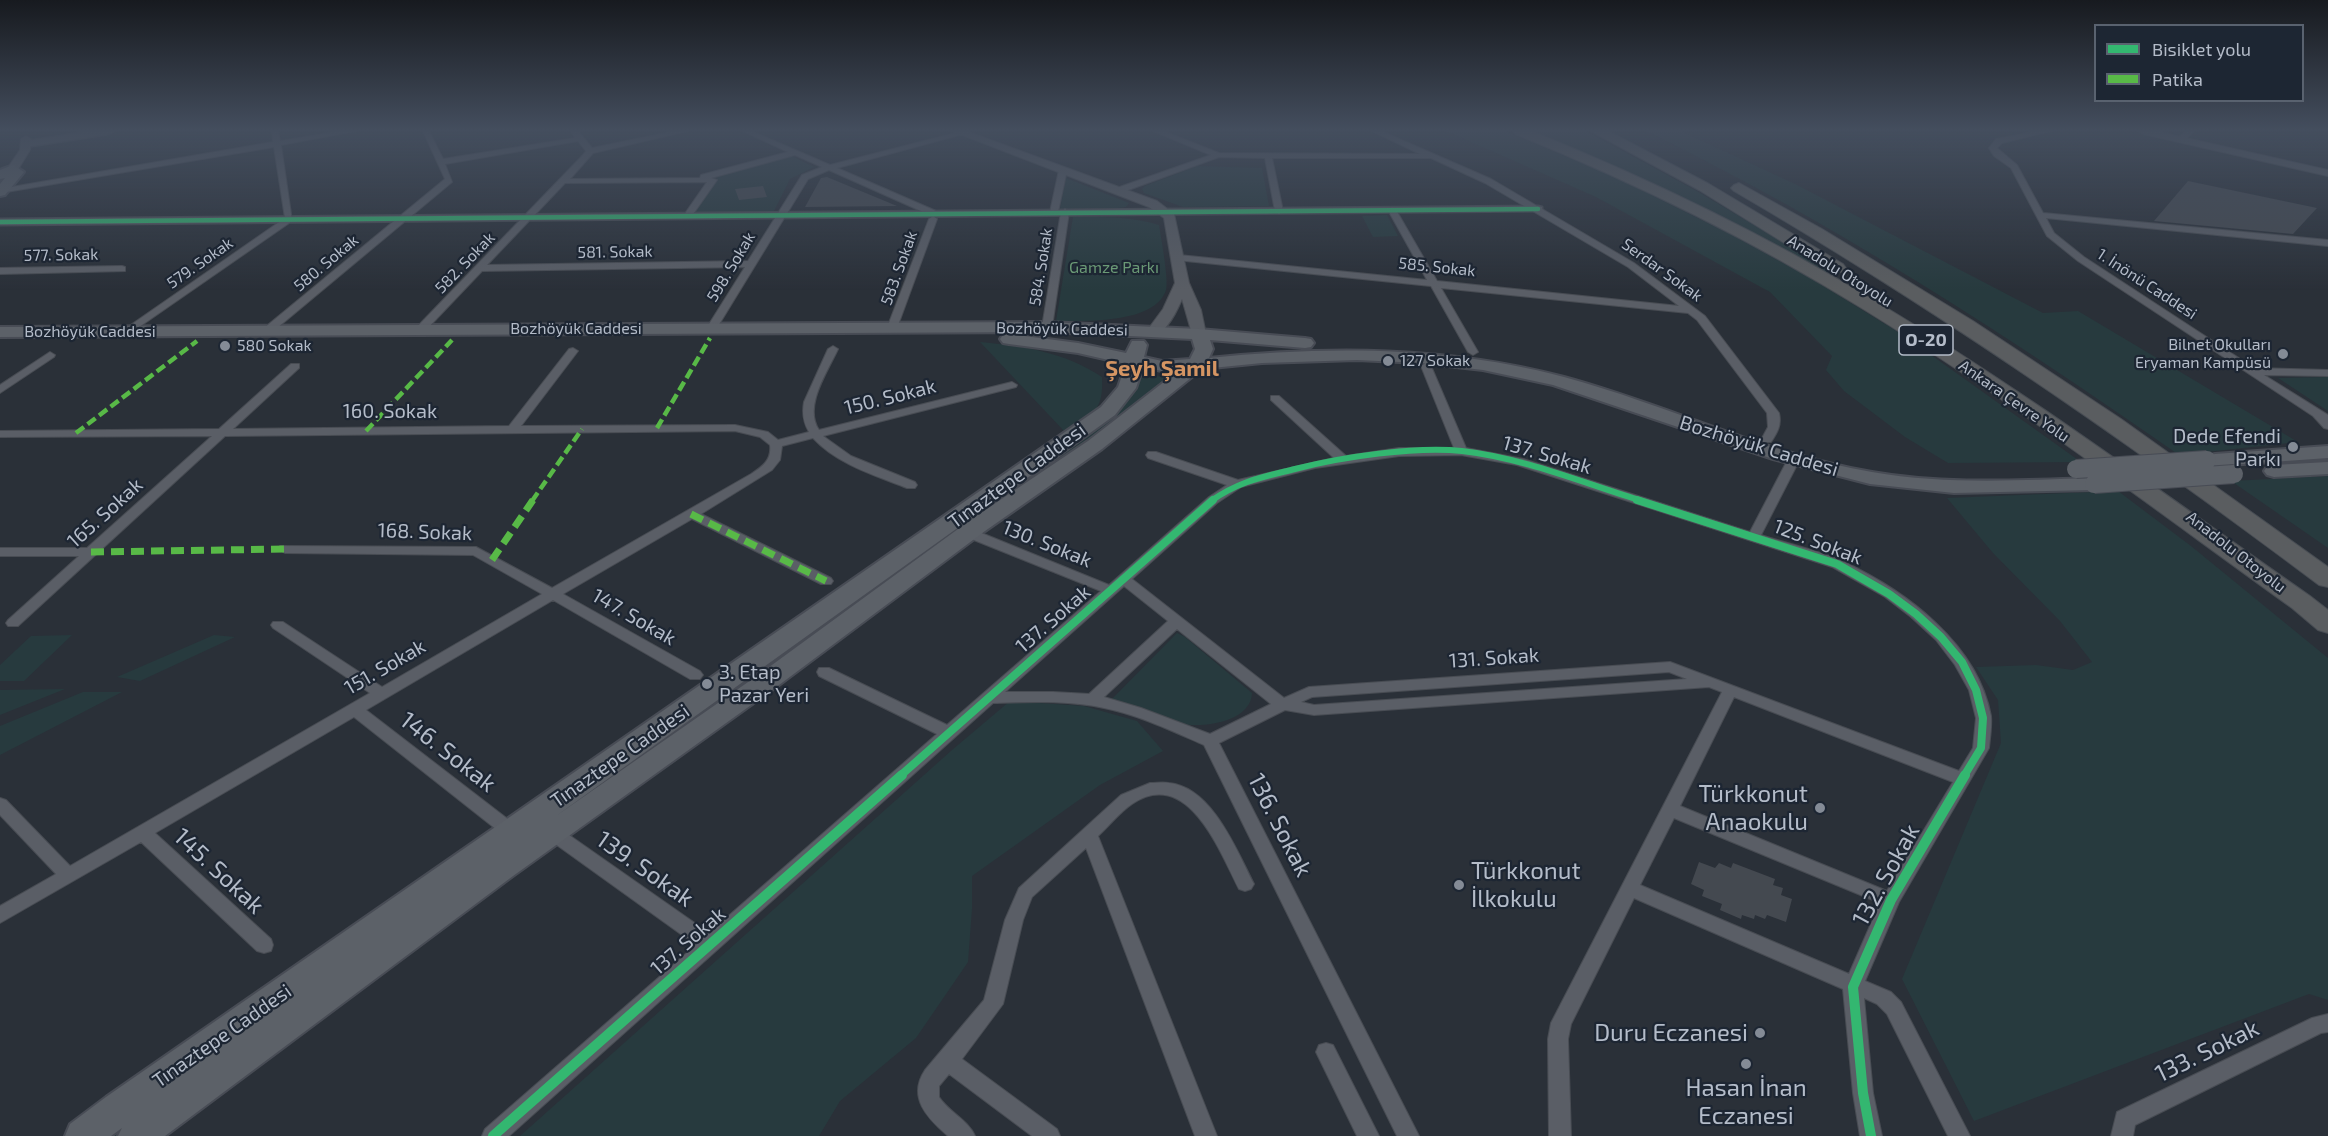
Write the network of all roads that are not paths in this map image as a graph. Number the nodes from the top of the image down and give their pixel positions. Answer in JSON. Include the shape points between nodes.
{"nodes":[{"id":1,"x":41,"y":184,"type":"edge"},
{"id":2,"x":283,"y":184,"type":"edge"},
{"id":3,"x":444,"y":184,"type":"edge"},
{"id":4,"x":561,"y":184,"type":"edge"},
{"id":5,"x":710,"y":184,"type":"edge"},
{"id":6,"x":799,"y":184,"type":"edge"},
{"id":7,"x":862,"y":184,"type":"edge"},
{"id":8,"x":1062,"y":184,"type":"edge"},
{"id":9,"x":1099,"y":184,"type":"edge"},
{"id":10,"x":1137,"y":184,"type":"edge"},
{"id":11,"x":1274,"y":184,"type":"edge"},
{"id":12,"x":1493,"y":184,"type":"edge"},
{"id":13,"x":1641,"y":184,"type":"edge"},
{"id":14,"x":1695,"y":184,"type":"edge"},
{"id":15,"x":1730,"y":184,"type":"edge"},
{"id":16,"x":2023,"y":184,"type":"edge"},
{"id":17,"x":0,"y":191,"type":"edge"},
{"id":18,"x":1117,"y":191,"type":"junction"},
{"id":19,"x":1538,"y":209,"type":"junction"},
{"id":20,"x":1392,"y":210,"type":"junction"},
{"id":21,"x":1164,"y":211,"type":"junction"},
{"id":22,"x":1280,"y":211,"type":"junction"},
{"id":23,"x":1059,"y":212,"type":"junction"},
{"id":24,"x":780,"y":215,"type":"junction"},
{"id":25,"x":2039,"y":215,"type":"junction"},
{"id":26,"x":688,"y":216,"type":"junction"},
{"id":27,"x":933,"y":216,"type":"junction"},
{"id":28,"x":531,"y":217,"type":"junction"},
{"id":29,"x":404,"y":218,"type":"junction"},
{"id":30,"x":289,"y":219,"type":"junction"},
{"id":31,"x":0,"y":222,"type":"edge"},
{"id":32,"x":2328,"y":243,"type":"edge"},
{"id":33,"x":1179,"y":258,"type":"junction"},
{"id":34,"x":750,"y":264,"type":"junction"},
{"id":35,"x":480,"y":268,"type":"junction"},
{"id":36,"x":123,"y":270,"type":"dead end"},
{"id":37,"x":0,"y":271,"type":"edge"},
{"id":38,"x":1433,"y":282,"type":"junction"},
{"id":39,"x":1182,"y":283,"type":"junction"},
{"id":40,"x":1692,"y":310,"type":"junction"},
{"id":41,"x":1047,"y":327,"type":"junction"},
{"id":42,"x":892,"y":328,"type":"junction"},
{"id":43,"x":711,"y":329,"type":"junction"},
{"id":44,"x":420,"y":330,"type":"junction"},
{"id":45,"x":267,"y":331,"type":"junction"},
{"id":46,"x":0,"y":332,"type":"edge"},
{"id":47,"x":129,"y":332,"type":"junction"},
{"id":48,"x":1153,"y":332,"type":"junction"},
{"id":49,"x":1199,"y":334,"type":"junction"},
{"id":50,"x":0,"y":343,"type":"edge"},
{"id":51,"x":833,"y":349,"type":"dead end"},
{"id":52,"x":573,"y":351,"type":"dead end"},
{"id":53,"x":1473,"y":352,"type":"junction"},
{"id":54,"x":50,"y":356,"type":"dead end"},
{"id":55,"x":1136,"y":360,"type":"junction"},
{"id":56,"x":1197,"y":364,"type":"junction"},
{"id":57,"x":295,"y":366,"type":"dead end"},
{"id":58,"x":1426,"y":366,"type":"dead end"},
{"id":59,"x":2251,"y":370,"type":"junction"},
{"id":60,"x":2328,"y":373,"type":"edge"},
{"id":61,"x":1012,"y":385,"type":"dead end"},
{"id":62,"x":0,"y":390,"type":"edge"},
{"id":63,"x":1275,"y":398,"type":"dead end"},
{"id":64,"x":2322,"y":416,"type":"edge"},
{"id":65,"x":2328,"y":426,"type":"edge"},
{"id":66,"x":513,"y":429,"type":"junction"},
{"id":67,"x":223,"y":432,"type":"junction"},
{"id":68,"x":0,"y":434,"type":"edge"},
{"id":69,"x":816,"y":434,"type":"junction"},
{"id":70,"x":1767,"y":440,"type":"junction"},
{"id":71,"x":776,"y":444,"type":"junction"},
{"id":72,"x":1461,"y":451,"type":"junction"},
{"id":73,"x":2328,"y":452,"type":"edge"},
{"id":74,"x":1152,"y":455,"type":"dead end"},
{"id":75,"x":1342,"y":459,"type":"junction"},
{"id":76,"x":1794,"y":459,"type":"junction"},
{"id":77,"x":2328,"y":468,"type":"edge"},
{"id":78,"x":1238,"y":484,"type":"junction"},
{"id":79,"x":911,"y":486,"type":"dead end"},
{"id":80,"x":691,"y":514,"type":"junction"},
{"id":81,"x":969,"y":533,"type":"junction"},
{"id":82,"x":1755,"y":536,"type":"junction"},
{"id":83,"x":285,"y":549,"type":"dead end"},
{"id":84,"x":0,"y":552,"type":"edge"},
{"id":85,"x":91,"y":552,"type":"junction"},
{"id":86,"x":1124,"y":579,"type":"junction"},
{"id":87,"x":2328,"y":579,"type":"edge"},
{"id":88,"x":826,"y":581,"type":"dead end"},
{"id":89,"x":1110,"y":590,"type":"junction"},
{"id":90,"x":554,"y":594,"type":"junction"},
{"id":91,"x":2301,"y":602,"type":"junction"},
{"id":92,"x":1177,"y":621,"type":"junction"},
{"id":93,"x":13,"y":623,"type":"dead end"},
{"id":94,"x":2328,"y":624,"type":"edge"},
{"id":95,"x":278,"y":625,"type":"dead end"},
{"id":96,"x":824,"y":672,"type":"dead end"},
{"id":97,"x":694,"y":675,"type":"dead end"},
{"id":98,"x":1730,"y":691,"type":"junction"},
{"id":99,"x":382,"y":694,"type":"junction"},
{"id":100,"x":989,"y":698,"type":"junction"},
{"id":101,"x":1092,"y":700,"type":"junction"},
{"id":102,"x":1281,"y":705,"type":"junction"},
{"id":103,"x":354,"y":709,"type":"junction"},
{"id":104,"x":949,"y":734,"type":"junction"},
{"id":105,"x":1210,"y":741,"type":"junction"},
{"id":106,"x":1963,"y":779,"type":"junction"},
{"id":107,"x":0,"y":804,"type":"edge"},
{"id":108,"x":1670,"y":809,"type":"junction"},
{"id":109,"x":142,"y":832,"type":"junction"},
{"id":110,"x":512,"y":832,"type":"junction"},
{"id":111,"x":553,"y":833,"type":"junction"},
{"id":112,"x":1089,"y":834,"type":"junction"},
{"id":113,"x":68,"y":875,"type":"junction"},
{"id":114,"x":1245,"y":884,"type":"dead end"},
{"id":115,"x":1629,"y":888,"type":"junction"},
{"id":116,"x":1891,"y":900,"type":"junction"},
{"id":117,"x":0,"y":915,"type":"edge"},
{"id":118,"x":710,"y":944,"type":"junction"},
{"id":119,"x":264,"y":945,"type":"dead end"},
{"id":120,"x":1853,"y":987,"type":"junction"},
{"id":121,"x":2328,"y":1023,"type":"edge"},
{"id":122,"x":1326,"y":1052,"type":"dead end"},
{"id":123,"x":948,"y":1061,"type":"junction"},
{"id":124,"x":2123,"y":1135,"type":"edge"},
{"id":125,"x":83,"y":1136,"type":"edge"},
{"id":126,"x":136,"y":1136,"type":"edge"},
{"id":127,"x":493,"y":1136,"type":"edge"},
{"id":128,"x":964,"y":1136,"type":"edge"},
{"id":129,"x":1049,"y":1136,"type":"edge"},
{"id":130,"x":1206,"y":1136,"type":"edge"},
{"id":131,"x":1368,"y":1136,"type":"edge"},
{"id":132,"x":1408,"y":1136,"type":"edge"},
{"id":133,"x":1560,"y":1136,"type":"edge"},
{"id":134,"x":1871,"y":1136,"type":"edge"},
{"id":135,"x":1959,"y":1136,"type":"edge"}],
"edges":[{"from":1,"to":17,"type":"street"},
{"from":2,"to":30,"type":"street"},
{"from":3,"to":29,"type":"street","name":"580. Sokak"},
{"from":4,"to":28,"type":"street","name":"582. Sokak"},
{"from":5,"to":26,"type":"street"},
{"from":6,"to":24,"type":"street","name":"598. Sokak"},
{"from":7,"to":27,"type":"street"},
{"from":8,"to":23,"type":"street","name":"584. Sokak"},
{"from":9,"to":18,"type":"main road"},
{"from":10,"to":18,"type":"street"},
{"from":11,"to":22,"type":"street"},
{"from":12,"to":19,"type":"street","name":"Serdar Sokak"},
{"from":13,"to":91,"type":"highway","name":"Ankara Çevre Yolu","number":"O-20","via":[[1863,301],[1965,366]]},
{"from":14,"to":91,"type":"highway","name":"Anadolu Otoyolu","via":[[1755,217],[1931,328],[2079,432]]},
{"from":15,"to":87,"type":"highway","name":"Ankara Çevre Yolu","number":"O-20","via":[[1967,325]]},
{"from":16,"to":25,"type":"street","name":"1. İnönü Caddesi"},
{"from":18,"to":21,"type":"main road"},
{"from":19,"to":20,"type":"street"},
{"from":19,"to":40,"type":"street","name":"Serdar Sokak","via":[[1603,247]]},
{"from":20,"to":22,"type":"street"},
{"from":20,"to":38,"type":"street"},
{"from":21,"to":22,"type":"street"},
{"from":21,"to":23,"type":"street"},
{"from":21,"to":33,"type":"main road","via":[[1170,217]]},
{"from":23,"to":27,"type":"street"},
{"from":23,"to":41,"type":"street","name":"584. Sokak"},
{"from":24,"to":26,"type":"street"},
{"from":24,"to":27,"type":"street"},
{"from":24,"to":34,"type":"street","name":"598. Sokak"},
{"from":25,"to":32,"type":"street"},
{"from":25,"to":59,"type":"street","name":"1. İnönü Caddesi","via":[[2050,234],[2070,251]]},
{"from":26,"to":28,"type":"street"},
{"from":27,"to":42,"type":"street","name":"583. Sokak"},
{"from":28,"to":29,"type":"street"},
{"from":28,"to":35,"type":"street","name":"582. Sokak"},
{"from":29,"to":30,"type":"street"},
{"from":29,"to":45,"type":"street","name":"580. Sokak"},
{"from":30,"to":31,"type":"street"},
{"from":30,"to":47,"type":"street","name":"579. Sokak"},
{"from":33,"to":38,"type":"street","name":"585. Sokak"},
{"from":33,"to":39,"type":"main road"},
{"from":34,"to":35,"type":"street","name":"581. Sokak"},
{"from":34,"to":43,"type":"street","name":"598. Sokak"},
{"from":35,"to":44,"type":"street","name":"582. Sokak"},
{"from":36,"to":37,"type":"street","name":"577. Sokak"},
{"from":38,"to":40,"type":"street","name":"585. Sokak"},
{"from":38,"to":53,"type":"street"},
{"from":39,"to":48,"type":"main road","via":[[1170,310]]},
{"from":39,"to":49,"type":"main road"},
{"from":40,"to":70,"type":"street","name":"Serdar Sokak","via":[[1773,413],[1775,427]]},
{"from":41,"to":42,"type":"main road","name":"Bozhöyük Caddesi"},
{"from":41,"to":48,"type":"main road","name":"Bozhöyük Caddesi"},
{"from":42,"to":43,"type":"main road","name":"Bozhöyük Caddesi"},
{"from":43,"to":44,"type":"main road","name":"Bozhöyük Caddesi"},
{"from":44,"to":45,"type":"main road","name":"Bozhöyük Caddesi"},
{"from":45,"to":47,"type":"main road","name":"Bozhöyük Caddesi"},
{"from":46,"to":47,"type":"main road","name":"Bozhöyük Caddesi"},
{"from":48,"to":49,"type":"main road","name":"Bozhöyük Caddesi"},
{"from":48,"to":55,"type":"main road","name":"Tınaztepe Caddesi","via":[[1137,346]]},
{"from":49,"to":53,"type":"main road","name":"Bozhöyük Caddesi"},
{"from":49,"to":56,"type":"main road","via":[[1204,349]]},
{"from":50,"to":55,"type":"main road","name":"Bozhöyük Caddesi","via":[[997,338]]},
{"from":51,"to":69,"type":"street","via":[[808,411]]},
{"from":52,"to":66,"type":"street"},
{"from":53,"to":70,"type":"main road","name":"Bozhöyük Caddesi","via":[[1563,373]]},
{"from":54,"to":62,"type":"street"},
{"from":55,"to":56,"type":"main road","name":"Bozhöyük Caddesi","via":[[1162,366]]},
{"from":55,"to":110,"type":"main road","name":"Tınaztepe Caddesi","via":[[1127,388],[1108,411]]},
{"from":56,"to":76,"type":"main road","name":"Bozhöyük Caddesi","via":[[1329,355],[1429,358],[1489,366],[1564,383]]},
{"from":56,"to":81,"type":"main road","name":"Tınaztepe Caddesi","via":[[1095,445]]},
{"from":57,"to":67,"type":"street","name":"165. Sokak"},
{"from":58,"to":72,"type":"street"},
{"from":59,"to":60,"type":"street"},
{"from":59,"to":64,"type":"street","name":"1. İnönü Caddesi"},
{"from":61,"to":69,"type":"street","name":"150. Sokak"},
{"from":63,"to":75,"type":"street"},
{"from":64,"to":65,"type":"street","name":"1. İnönü Caddesi"},
{"from":66,"to":67,"type":"street","name":"160. Sokak"},
{"from":66,"to":71,"type":"street","name":"160. Sokak","via":[[735,428],[764,434]]},
{"from":67,"to":68,"type":"street","name":"160. Sokak"},
{"from":67,"to":85,"type":"street","name":"165. Sokak"},
{"from":69,"to":71,"type":"street","name":"150. Sokak"},
{"from":69,"to":79,"type":"street","via":[[832,452]]},
{"from":70,"to":73,"type":"main road","name":"Bozhöyük Caddesi","bridge":true,"via":[[1840,460],[1914,472],[1958,474]]},
{"from":71,"to":80,"type":"street","name":"151. Sokak","via":[[775,460],[763,471]]},
{"from":72,"to":75,"type":"street","name":"137. Sokak","via":[[1399,452]]},
{"from":72,"to":82,"type":"street","name":"137. Sokak","via":[[1519,462]]},
{"from":74,"to":78,"type":"street"},
{"from":75,"to":78,"type":"street","name":"137. Sokak"},
{"from":76,"to":77,"type":"main road","name":"Bozhöyük Caddesi","bridge":true,"via":[[1848,474],[1915,485],[1975,488]]},
{"from":76,"to":82,"type":"street"},
{"from":78,"to":86,"type":"street","name":"137. Sokak","via":[[1213,500]]},
{"from":80,"to":88,"type":"street"},
{"from":80,"to":90,"type":"street","name":"151. Sokak"},
{"from":81,"to":89,"type":"street","name":"130. Sokak"},
{"from":81,"to":111,"type":"main road","name":"Tınaztepe Caddesi"},
{"from":82,"to":106,"type":"street","name":"125. Sokak","via":[[1837,564],[1874,582],[1921,618],[1957,657],[1978,691],[1985,716],[1981,748]]},
{"from":83,"to":90,"type":"street","name":"168. Sokak","via":[[476,551]]},
{"from":84,"to":85,"type":"street"},
{"from":85,"to":93,"type":"street","name":"165. Sokak"},
{"from":86,"to":89,"type":"street","name":"137. Sokak"},
{"from":86,"to":92,"type":"street"},
{"from":89,"to":100,"type":"street","name":"137. Sokak"},
{"from":90,"to":97,"type":"street","name":"147. Sokak"},
{"from":90,"to":99,"type":"street","name":"151. Sokak"},
{"from":91,"to":94,"type":"highway","name":"Ankara Çevre Yolu","number":"O-20"},
{"from":92,"to":101,"type":"street"},
{"from":92,"to":102,"type":"street"},
{"from":95,"to":99,"type":"street"},
{"from":96,"to":104,"type":"street"},
{"from":98,"to":102,"type":"street","name":"131. Sokak","via":[[1709,683],[1314,710]]},
{"from":98,"to":106,"type":"street","name":"131. Sokak"},
{"from":98,"to":108,"type":"street"},
{"from":99,"to":103,"type":"street","name":"151. Sokak"},
{"from":100,"to":101,"type":"street"},
{"from":100,"to":104,"type":"street","name":"137. Sokak"},
{"from":101,"to":105,"type":"street","via":[[1156,719]]},
{"from":102,"to":105,"type":"street"},
{"from":103,"to":109,"type":"street","name":"151. Sokak"},
{"from":103,"to":110,"type":"street","name":"146. Sokak"},
{"from":104,"to":118,"type":"street","name":"137. Sokak"},
{"from":105,"to":132,"type":"street","name":"136. Sokak"},
{"from":106,"to":116,"type":"street","name":"132. Sokak"},
{"from":107,"to":113,"type":"street"},
{"from":108,"to":115,"type":"street"},
{"from":108,"to":116,"type":"street"},
{"from":109,"to":113,"type":"street","name":"151. Sokak"},
{"from":109,"to":119,"type":"street","name":"145. Sokak"},
{"from":110,"to":125,"type":"main road","name":"Tınaztepe Caddesi"},
{"from":111,"to":118,"type":"street","name":"139. Sokak"},
{"from":111,"to":126,"type":"main road","name":"Tınaztepe Caddesi"},
{"from":112,"to":114,"type":"street","via":[[1127,799],[1142,791],[1178,789],[1201,805]]},
{"from":112,"to":123,"type":"street","via":[[1025,893],[1014,920],[993,1004]]},
{"from":112,"to":130,"type":"street"},
{"from":113,"to":117,"type":"street","name":"151. Sokak"},
{"from":115,"to":120,"type":"street"},
{"from":115,"to":133,"type":"street","via":[[1559,1031]]},
{"from":116,"to":120,"type":"street","name":"132. Sokak"},
{"from":118,"to":127,"type":"street","name":"137. Sokak"},
{"from":120,"to":134,"type":"street","name":"132. Sokak"},
{"from":120,"to":135,"type":"street","via":[[1874,992],[1894,1008]]},
{"from":121,"to":124,"type":"street","name":"133. Sokak","via":[[2125,1119]]},
{"from":122,"to":131,"type":"street"},
{"from":123,"to":128,"type":"street","via":[[926,1091],[932,1107]]},
{"from":123,"to":129,"type":"street"}]}
